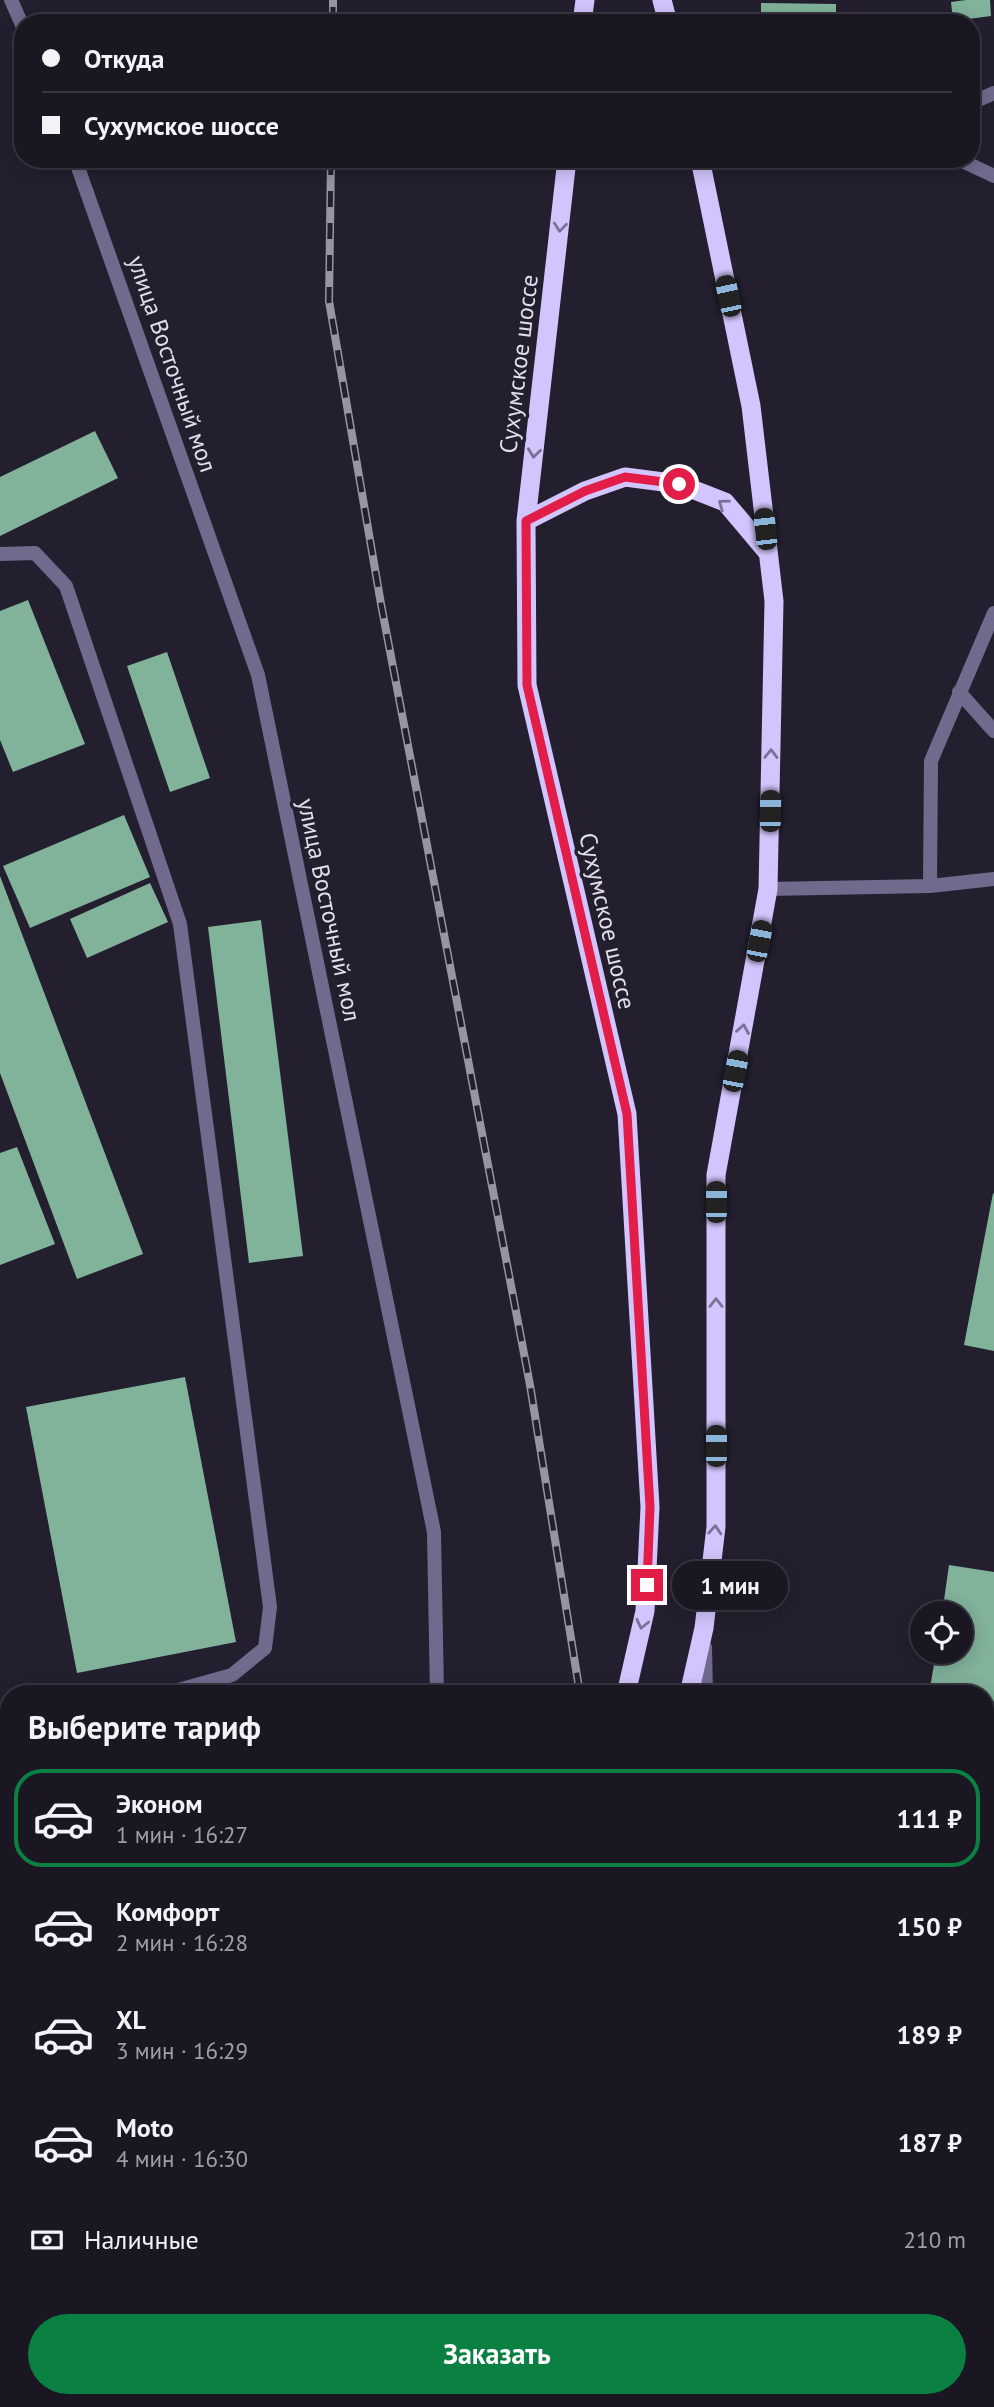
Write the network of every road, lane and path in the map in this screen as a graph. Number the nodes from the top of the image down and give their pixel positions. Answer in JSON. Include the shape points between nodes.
{"nodes":[{"id":1,"x":78,"y":168,"type":"edge"},
{"id":2,"x":566,"y":168,"type":"edge"},
{"id":3,"x":702,"y":168,"type":"edge"},
{"id":4,"x":977,"y":168,"type":"edge"},
{"id":5,"x":994,"y":176,"type":"edge"},
{"id":6,"x":526,"y":521,"type":"junction"},
{"id":7,"x":0,"y":554,"type":"edge"},
{"id":8,"x":768,"y":554,"type":"junction"},
{"id":9,"x":994,"y":613,"type":"edge"},
{"id":10,"x":959,"y":692,"type":"junction"},
{"id":11,"x":994,"y":731,"type":"edge"},
{"id":12,"x":994,"y":878,"type":"edge"},
{"id":13,"x":930,"y":886,"type":"junction"},
{"id":14,"x":768,"y":889,"type":"junction"},
{"id":15,"x":704,"y":1628,"type":"junction"},
{"id":16,"x":196,"y":1685,"type":"edge"},
{"id":17,"x":437,"y":1685,"type":"edge"},
{"id":18,"x":628,"y":1685,"type":"edge"},
{"id":19,"x":691,"y":1685,"type":"edge"},
{"id":20,"x":706,"y":1685,"type":"edge"}],
"edges":[{"from":1,"to":17,"type":"street","name":"улица Восточный мол","via":[[258,675],[434,1532]]},
{"from":2,"to":6,"type":"highway","name":"Сухумское шоссе","one_way":true},
{"from":3,"to":8,"type":"highway","via":[[751,406]]},
{"from":4,"to":5,"type":"street"},
{"from":8,"to":6,"type":"highway","one_way":true,"via":[[725,502],[679,484],[625,477]]},
{"from":6,"to":18,"type":"highway","name":"Сухумское шоссе","one_way":true,"via":[[527,685],[627,1114],[650,1507],[645,1611]]},
{"from":7,"to":16,"type":"street","via":[[35,553],[66,586],[180,923],[270,1607],[265,1648],[232,1675]]},
{"from":14,"to":8,"type":"highway","one_way":true,"via":[[774,601]]},
{"from":9,"to":10,"type":"street"},
{"from":10,"to":11,"type":"street"},
{"from":10,"to":13,"type":"street","via":[[931,761]]},
{"from":12,"to":13,"type":"street"},
{"from":13,"to":14,"type":"street"},
{"from":15,"to":14,"type":"highway","one_way":true,"via":[[716,1527],[716,1175]]},
{"from":15,"to":19,"type":"highway"},
{"from":15,"to":20,"type":"street"}]}
